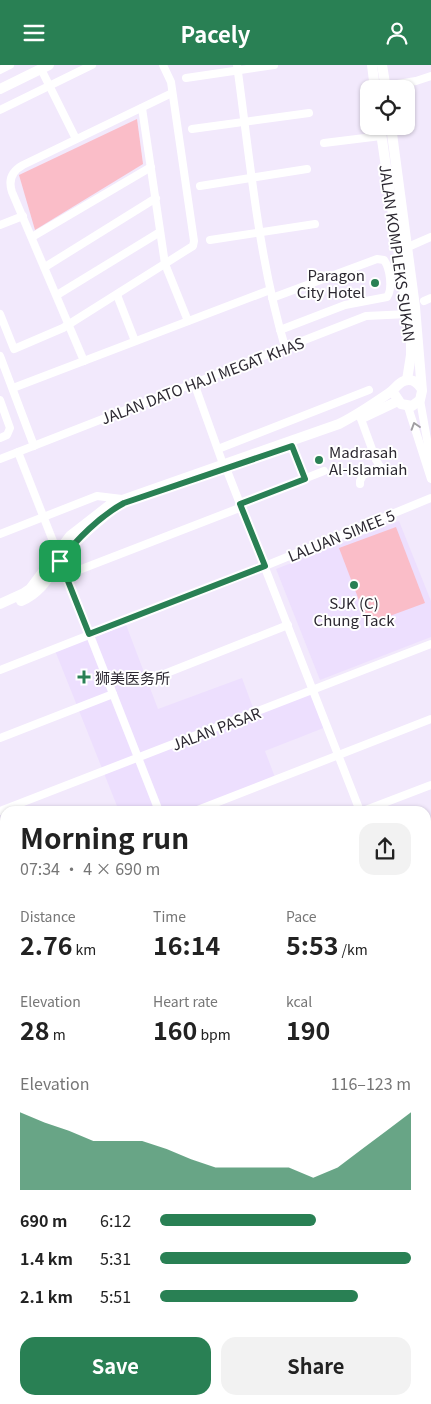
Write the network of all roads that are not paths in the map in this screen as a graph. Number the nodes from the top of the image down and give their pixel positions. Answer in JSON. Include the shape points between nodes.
{"nodes":[{"id":1,"x":10,"y":65,"type":"edge"},
{"id":2,"x":92,"y":65,"type":"edge"},
{"id":3,"x":163,"y":65,"type":"edge"},
{"id":4,"x":274,"y":65,"type":"edge"},
{"id":5,"x":372,"y":65,"type":"edge"},
{"id":6,"x":382,"y":65,"type":"edge"},
{"id":7,"x":45,"y":67,"type":"edge"},
{"id":8,"x":237,"y":68,"type":"edge"},
{"id":9,"x":0,"y":70,"type":"edge"},
{"id":10,"x":431,"y":76,"type":"edge"},
{"id":11,"x":186,"y":78,"type":"dead end"},
{"id":12,"x":379,"y":80,"type":"edge"},
{"id":13,"x":382,"y":80,"type":"edge"},
{"id":14,"x":415,"y":81,"type":"edge"},
{"id":15,"x":50,"y":86,"type":"junction"},
{"id":16,"x":0,"y":89,"type":"edge"},
{"id":17,"x":172,"y":93,"type":"junction"},
{"id":18,"x":142,"y":108,"type":"junction"},
{"id":19,"x":0,"y":110,"type":"edge"},
{"id":20,"x":309,"y":113,"type":"dead end"},
{"id":21,"x":245,"y":122,"type":"junction"},
{"id":22,"x":192,"y":129,"type":"dead end"},
{"id":23,"x":362,"y":135,"type":"edge"},
{"id":24,"x":382,"y":135,"type":"edge"},
{"id":25,"x":392,"y":135,"type":"edge"},
{"id":26,"x":76,"y":139,"type":"junction"},
{"id":27,"x":324,"y":143,"type":"dead end"},
{"id":28,"x":151,"y":167,"type":"junction"},
{"id":29,"x":307,"y":169,"type":"dead end"},
{"id":30,"x":252,"y":178,"type":"junction"},
{"id":31,"x":200,"y":186,"type":"dead end"},
{"id":32,"x":156,"y":198,"type":"junction"},
{"id":33,"x":23,"y":216,"type":"junction"},
{"id":34,"x":315,"y":224,"type":"dead end"},
{"id":35,"x":0,"y":225,"type":"edge"},
{"id":36,"x":160,"y":232,"type":"junction"},
{"id":37,"x":260,"y":233,"type":"junction"},
{"id":38,"x":32,"y":237,"type":"junction"},
{"id":39,"x":431,"y":237,"type":"edge"},
{"id":40,"x":210,"y":240,"type":"dead end"},
{"id":41,"x":408,"y":247,"type":"junction"},
{"id":42,"x":165,"y":264,"type":"junction"},
{"id":43,"x":45,"y":267,"type":"junction"},
{"id":44,"x":271,"y":294,"type":"junction"},
{"id":45,"x":57,"y":295,"type":"junction"},
{"id":46,"x":117,"y":295,"type":"junction"},
{"id":47,"x":361,"y":301,"type":"junction"},
{"id":48,"x":408,"y":313,"type":"junction"},
{"id":49,"x":0,"y":314,"type":"edge"},
{"id":50,"x":366,"y":316,"type":"junction"},
{"id":51,"x":188,"y":321,"type":"junction"},
{"id":52,"x":69,"y":324,"type":"junction"},
{"id":53,"x":280,"y":330,"type":"junction"},
{"id":54,"x":135,"y":341,"type":"junction"},
{"id":55,"x":285,"y":347,"type":"junction"},
{"id":56,"x":14,"y":349,"type":"junction"},
{"id":57,"x":0,"y":355,"type":"edge"},
{"id":58,"x":84,"y":361,"type":"junction"},
{"id":59,"x":3,"y":370,"type":"edge"},
{"id":60,"x":407,"y":380,"type":"junction"},
{"id":61,"x":194,"y":383,"type":"junction"},
{"id":62,"x":421,"y":387,"type":"junction"},
{"id":63,"x":13,"y":388,"type":"junction"},
{"id":64,"x":396,"y":388,"type":"junction"},
{"id":65,"x":369,"y":390,"type":"dead end"},
{"id":66,"x":0,"y":399,"type":"edge"},
{"id":67,"x":420,"y":399,"type":"junction"},
{"id":68,"x":398,"y":401,"type":"junction"},
{"id":69,"x":408,"y":407,"type":"junction"},
{"id":70,"x":431,"y":411,"type":"edge"},
{"id":71,"x":423,"y":414,"type":"junction"},
{"id":72,"x":360,"y":419,"type":"junction"},
{"id":73,"x":0,"y":438,"type":"edge"},
{"id":74,"x":34,"y":446,"type":"junction"},
{"id":75,"x":292,"y":446,"type":"junction"},
{"id":76,"x":218,"y":449,"type":"junction"},
{"id":77,"x":18,"y":452,"type":"junction"},
{"id":78,"x":0,"y":459,"type":"edge"},
{"id":79,"x":431,"y":462,"type":"edge"},
{"id":80,"x":225,"y":466,"type":"junction"},
{"id":81,"x":381,"y":468,"type":"junction"},
{"id":82,"x":324,"y":471,"type":"dead end"},
{"id":83,"x":394,"y":473,"type":"dead end"},
{"id":84,"x":305,"y":479,"type":"junction"},
{"id":85,"x":431,"y":479,"type":"edge"},
{"id":86,"x":360,"y":483,"type":"dead end"},
{"id":87,"x":431,"y":498,"type":"edge"},
{"id":88,"x":122,"y":499,"type":"junction"},
{"id":89,"x":241,"y":505,"type":"junction"},
{"id":90,"x":43,"y":517,"type":"junction"},
{"id":91,"x":0,"y":534,"type":"edge"},
{"id":92,"x":59,"y":557,"type":"junction"},
{"id":93,"x":265,"y":566,"type":"junction"},
{"id":94,"x":66,"y":575,"type":"junction"},
{"id":95,"x":0,"y":604,"type":"edge"},
{"id":96,"x":0,"y":609,"type":"edge"},
{"id":97,"x":288,"y":625,"type":"junction"},
{"id":98,"x":89,"y":634,"type":"junction"},
{"id":99,"x":431,"y":644,"type":"edge"},
{"id":100,"x":0,"y":670,"type":"edge"},
{"id":101,"x":150,"y":680,"type":"dead end"},
{"id":102,"x":314,"y":691,"type":"junction"},
{"id":103,"x":113,"y":694,"type":"junction"},
{"id":104,"x":431,"y":719,"type":"edge"},
{"id":105,"x":0,"y":738,"type":"edge"},
{"id":106,"x":338,"y":755,"type":"junction"},
{"id":107,"x":138,"y":758,"type":"junction"},
{"id":108,"x":431,"y":785,"type":"edge"},
{"id":109,"x":13,"y":806,"type":"edge"},
{"id":110,"x":157,"y":806,"type":"edge"},
{"id":111,"x":208,"y":806,"type":"edge"},
{"id":112,"x":359,"y":806,"type":"edge"},
{"id":113,"x":374,"y":806,"type":"edge"}],
"edges":[{"from":1,"to":9,"type":"street"},
{"from":2,"to":15,"type":"street"},
{"from":3,"to":17,"type":"street"},
{"from":4,"to":8,"type":"street"},
{"from":5,"to":12,"type":"main road"},
{"from":6,"to":13,"type":"main road"},
{"from":7,"to":15,"type":"street"},
{"from":7,"to":16,"type":"main road"},
{"from":8,"to":11,"type":"street"},
{"from":8,"to":21,"type":"street"},
{"from":10,"to":14,"type":"street"},
{"from":15,"to":19,"type":"street"},
{"from":15,"to":26,"type":"street"},
{"from":17,"to":18,"type":"street"},
{"from":17,"to":42,"type":"street","via":[[194,243]]},
{"from":18,"to":26,"type":"street"},
{"from":18,"to":28,"type":"street"},
{"from":20,"to":21,"type":"street"},
{"from":21,"to":22,"type":"street"},
{"from":21,"to":30,"type":"street"},
{"from":23,"to":27,"type":"street"},
{"from":24,"to":48,"type":"main road","name":"JALAN KOMPLEKS SUKAN"},
{"from":25,"to":41,"type":"main road","name":"JALAN KOMPLEKS SUKAN"},
{"from":26,"to":33,"type":"street","via":[[15,171],[11,187]]},
{"from":28,"to":32,"type":"street"},
{"from":28,"to":38,"type":"street"},
{"from":29,"to":30,"type":"street"},
{"from":30,"to":31,"type":"street"},
{"from":30,"to":37,"type":"street"},
{"from":32,"to":36,"type":"street"},
{"from":32,"to":43,"type":"street"},
{"from":33,"to":35,"type":"street"},
{"from":33,"to":38,"type":"street"},
{"from":34,"to":37,"type":"street"},
{"from":36,"to":42,"type":"street"},
{"from":36,"to":45,"type":"street"},
{"from":37,"to":40,"type":"street"},
{"from":37,"to":44,"type":"street"},
{"from":38,"to":43,"type":"street"},
{"from":39,"to":41,"type":"street"},
{"from":41,"to":62,"type":"main road","name":"JALAN KOMPLEKS SUKAN"},
{"from":42,"to":46,"type":"street"},
{"from":42,"to":51,"type":"street"},
{"from":43,"to":45,"type":"street"},
{"from":44,"to":47,"type":"street","via":[[377,259],[384,260],[388,266],[389,295]]},
{"from":44,"to":51,"type":"street"},
{"from":44,"to":53,"type":"street"},
{"from":45,"to":52,"type":"street"},
{"from":46,"to":52,"type":"street"},
{"from":46,"to":54,"type":"street"},
{"from":47,"to":50,"type":"street"},
{"from":47,"to":53,"type":"street"},
{"from":48,"to":50,"type":"street","name":"JALAN DATO HAJI MEGAT KHAS"},
{"from":48,"to":60,"type":"main road","name":"JALAN KOMPLEKS SUKAN","via":[[411,355]]},
{"from":49,"to":56,"type":"street"},
{"from":50,"to":55,"type":"street","name":"JALAN DATO HAJI MEGAT KHAS"},
{"from":51,"to":54,"type":"street"},
{"from":52,"to":56,"type":"street"},
{"from":52,"to":58,"type":"street"},
{"from":53,"to":55,"type":"street"},
{"from":54,"to":58,"type":"street"},
{"from":55,"to":61,"type":"street","name":"JALAN DATO HAJI MEGAT KHAS"},
{"from":56,"to":57,"type":"street"},
{"from":57,"to":59,"type":"street"},
{"from":58,"to":63,"type":"street"},
{"from":59,"to":63,"type":"street"},
{"from":60,"to":62,"type":"main road","via":[[415,381]]},
{"from":60,"to":64,"type":"main road"},
{"from":61,"to":74,"type":"street","name":"JALAN DATO HAJI MEGAT KHAS"},
{"from":61,"to":76,"type":"street"},
{"from":62,"to":67,"type":"main road","name":"JALAN KOMPLEKS SUKAN"},
{"from":63,"to":74,"type":"street"},
{"from":64,"to":68,"type":"main road"},
{"from":64,"to":80,"type":"main road","via":[[339,424]]},
{"from":65,"to":76,"type":"street"},
{"from":66,"to":73,"type":"street","via":[[9,425],[7,435]]},
{"from":67,"to":69,"type":"main road"},
{"from":67,"to":71,"type":"street"},
{"from":68,"to":69,"type":"main road"},
{"from":68,"to":72,"type":"main road"},
{"from":85,"to":69,"type":"street","one_way":true},
{"from":70,"to":71,"type":"street"},
{"from":71,"to":79,"type":"street"},
{"from":72,"to":75,"type":"main road"},
{"from":72,"to":81,"type":"street"},
{"from":74,"to":77,"type":"street","name":"JALAN DATO HAJI MEGAT KHAS"},
{"from":75,"to":80,"type":"main road"},
{"from":75,"to":84,"type":"street"},
{"from":76,"to":80,"type":"street"},
{"from":77,"to":78,"type":"street","name":"JALAN DATO HAJI MEGAT KHAS"},
{"from":77,"to":90,"type":"street"},
{"from":80,"to":88,"type":"main road"},
{"from":80,"to":89,"type":"street"},
{"from":80,"to":92,"type":"main road","via":[[114,508]]},
{"from":81,"to":83,"type":"street"},
{"from":81,"to":86,"type":"street","via":[[363,475]]},
{"from":82,"to":84,"type":"street"},
{"from":84,"to":89,"type":"street"},
{"from":87,"to":93,"type":"street","name":"LALUAN SIMEE 5"},
{"from":88,"to":90,"type":"street","via":[[97,495]]},
{"from":88,"to":92,"type":"main road","via":[[96,514],[70,536]]},
{"from":89,"to":93,"type":"street"},
{"from":89,"to":94,"type":"street"},
{"from":90,"to":91,"type":"street"},
{"from":90,"to":92,"type":"street"},
{"from":92,"to":94,"type":"street"},
{"from":92,"to":95,"type":"main road","via":[[30,589]]},
{"from":92,"to":96,"type":"main road","via":[[34,595]]},
{"from":93,"to":97,"type":"street"},
{"from":93,"to":98,"type":"street","name":"LALUAN SIMEE 5"},
{"from":94,"to":98,"type":"street"},
{"from":97,"to":101,"type":"street"},
{"from":97,"to":102,"type":"street"},
{"from":98,"to":100,"type":"street","name":"LALUAN SIMEE 5"},
{"from":98,"to":103,"type":"street"},
{"from":99,"to":102,"type":"street","name":"JALAN PASAR"},
{"from":102,"to":106,"type":"street"},
{"from":102,"to":107,"type":"street","name":"JALAN PASAR"},
{"from":103,"to":105,"type":"street"},
{"from":103,"to":107,"type":"street"},
{"from":104,"to":106,"type":"street"},
{"from":106,"to":111,"type":"street"},
{"from":106,"to":112,"type":"street"},
{"from":107,"to":109,"type":"street","name":"JALAN PASAR"},
{"from":107,"to":110,"type":"street"},
{"from":108,"to":113,"type":"street"}]}
